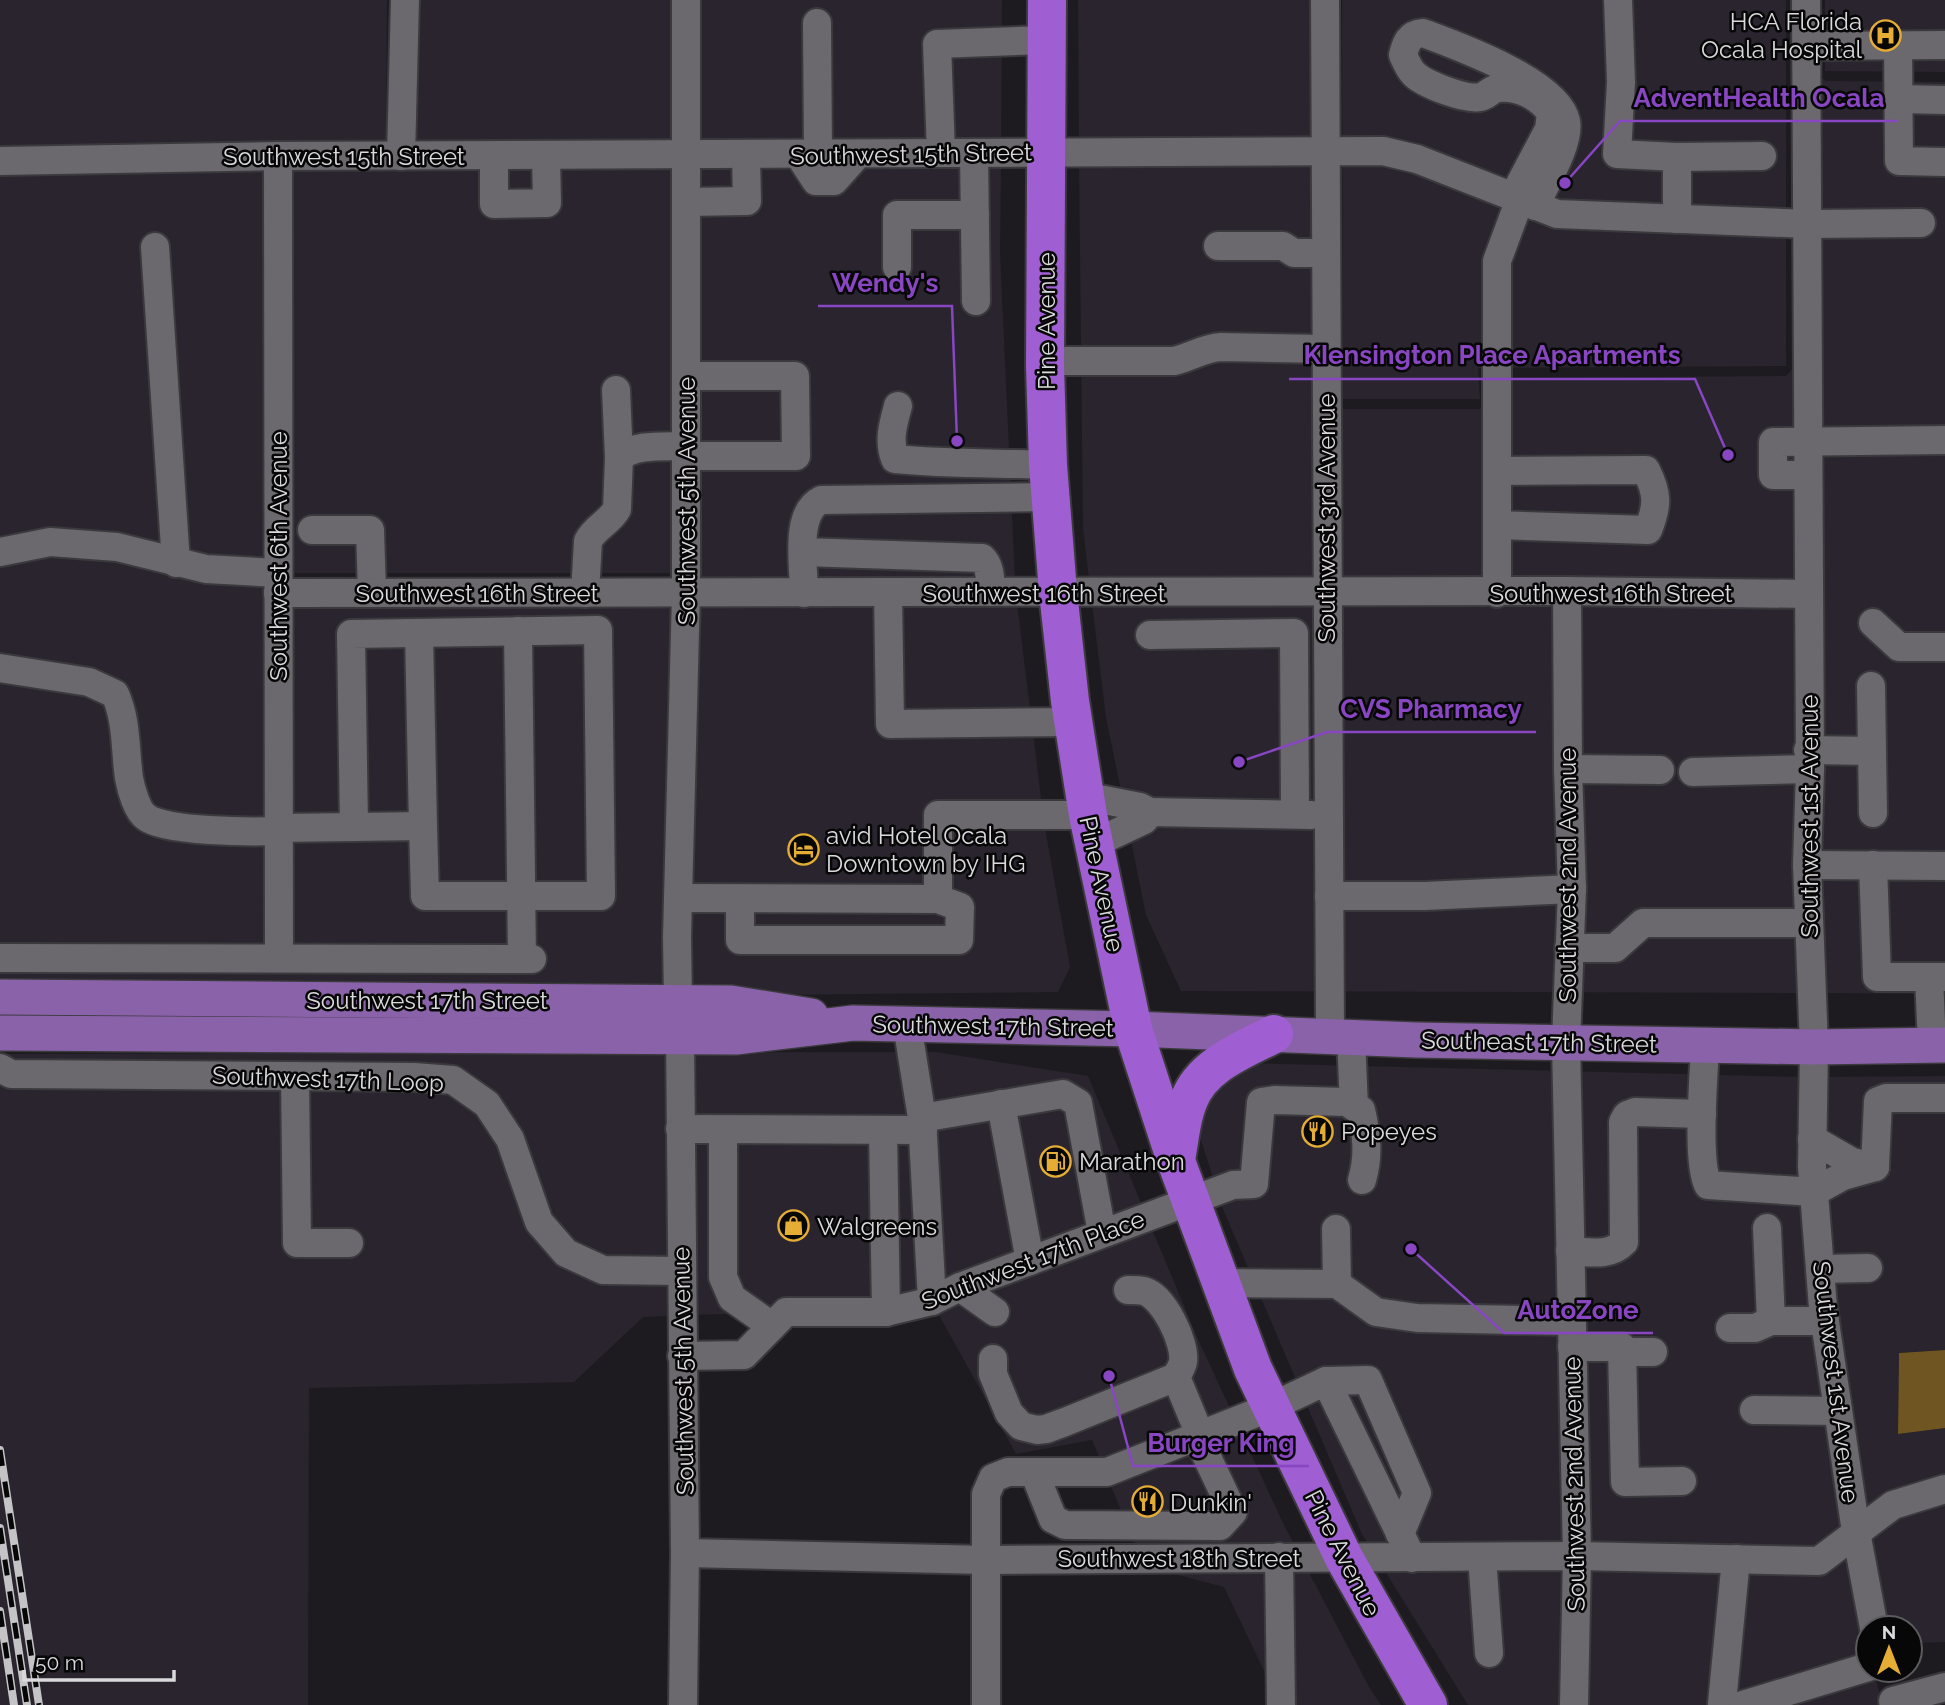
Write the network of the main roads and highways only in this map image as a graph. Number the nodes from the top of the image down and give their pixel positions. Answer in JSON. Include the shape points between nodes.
{"nodes":[{"id":1,"x":1047,"y":0,"type":"edge"},
{"id":2,"x":7,"y":997,"type":"edge"},
{"id":3,"x":853,"y":1023,"type":"junction"},
{"id":4,"x":1133,"y":1029,"type":"junction"},
{"id":5,"x":10,"y":1033,"type":"edge"},
{"id":6,"x":1273,"y":1034,"type":"junction"},
{"id":7,"x":1938,"y":1045,"type":"edge"},
{"id":8,"x":1176,"y":1161,"type":"junction"},
{"id":9,"x":1427,"y":1705,"type":"edge"}],
"edges":[{"from":1,"to":4,"type":"highway","name":"Pine Avenue","via":[[1045,360],[1058,592],[1088,818]]},
{"from":2,"to":3,"type":"main road","name":"Southwest 17th Street","via":[[730,1003]]},
{"from":3,"to":4,"type":"main road","name":"Southwest 17th Street"},
{"from":3,"to":5,"type":"main road","name":"Southwest 17th Street","via":[[736,1037]]},
{"from":4,"to":6,"type":"main road","name":"Southeast 17th Street"},
{"from":4,"to":8,"type":"highway","name":"Pine Avenue"},
{"from":6,"to":7,"type":"main road","name":"Southeast 17th Street","via":[[1814,1047]]},
{"from":6,"to":8,"type":"highway","via":[[1224,1060],[1204,1077],[1189,1099]]},
{"from":8,"to":9,"type":"highway","name":"Pine Avenue","via":[[1253,1369],[1344,1558]]}]}
